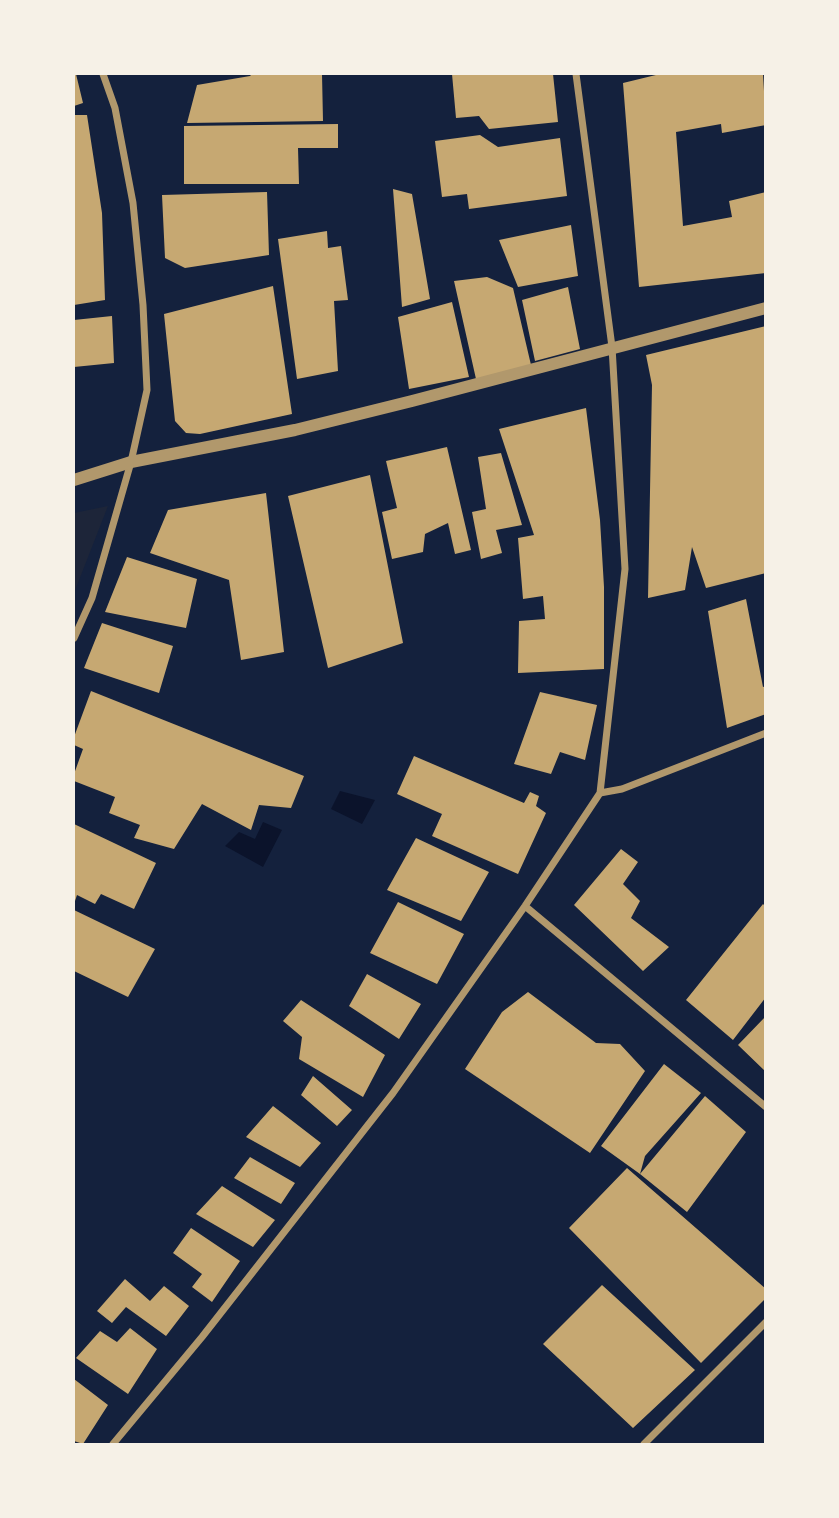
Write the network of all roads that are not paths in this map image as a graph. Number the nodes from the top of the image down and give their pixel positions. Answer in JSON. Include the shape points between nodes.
{"nodes":[{"id":1,"x":103,"y":74,"type":"edge"},
{"id":2,"x":576,"y":74,"type":"edge"},
{"id":3,"x":765,"y":308,"type":"edge"},
{"id":4,"x":612,"y":347,"type":"junction"},
{"id":5,"x":131,"y":462,"type":"junction"},
{"id":6,"x":74,"y":480,"type":"edge"},
{"id":7,"x":74,"y":638,"type":"edge"},
{"id":8,"x":765,"y":733,"type":"edge"},
{"id":9,"x":600,"y":793,"type":"junction"},
{"id":10,"x":525,"y":906,"type":"junction"},
{"id":11,"x":765,"y":1107,"type":"edge"},
{"id":12,"x":765,"y":1322,"type":"edge"},
{"id":13,"x":113,"y":1444,"type":"edge"},
{"id":14,"x":645,"y":1444,"type":"edge"}],
"edges":[{"from":1,"to":5,"type":"street","via":[[115,108],[133,203],[143,304],[147,390]]},
{"from":2,"to":4,"type":"street"},
{"from":3,"to":4,"type":"street"},
{"from":4,"to":5,"type":"street","via":[[295,430]]},
{"from":4,"to":9,"type":"street","via":[[625,569]]},
{"from":5,"to":6,"type":"street"},
{"from":5,"to":7,"type":"street","via":[[92,598]]},
{"from":8,"to":9,"type":"street","via":[[622,789]]},
{"from":9,"to":10,"type":"street"},
{"from":10,"to":11,"type":"street"},
{"from":10,"to":13,"type":"street","via":[[393,1093]]},
{"from":12,"to":14,"type":"street"}]}
